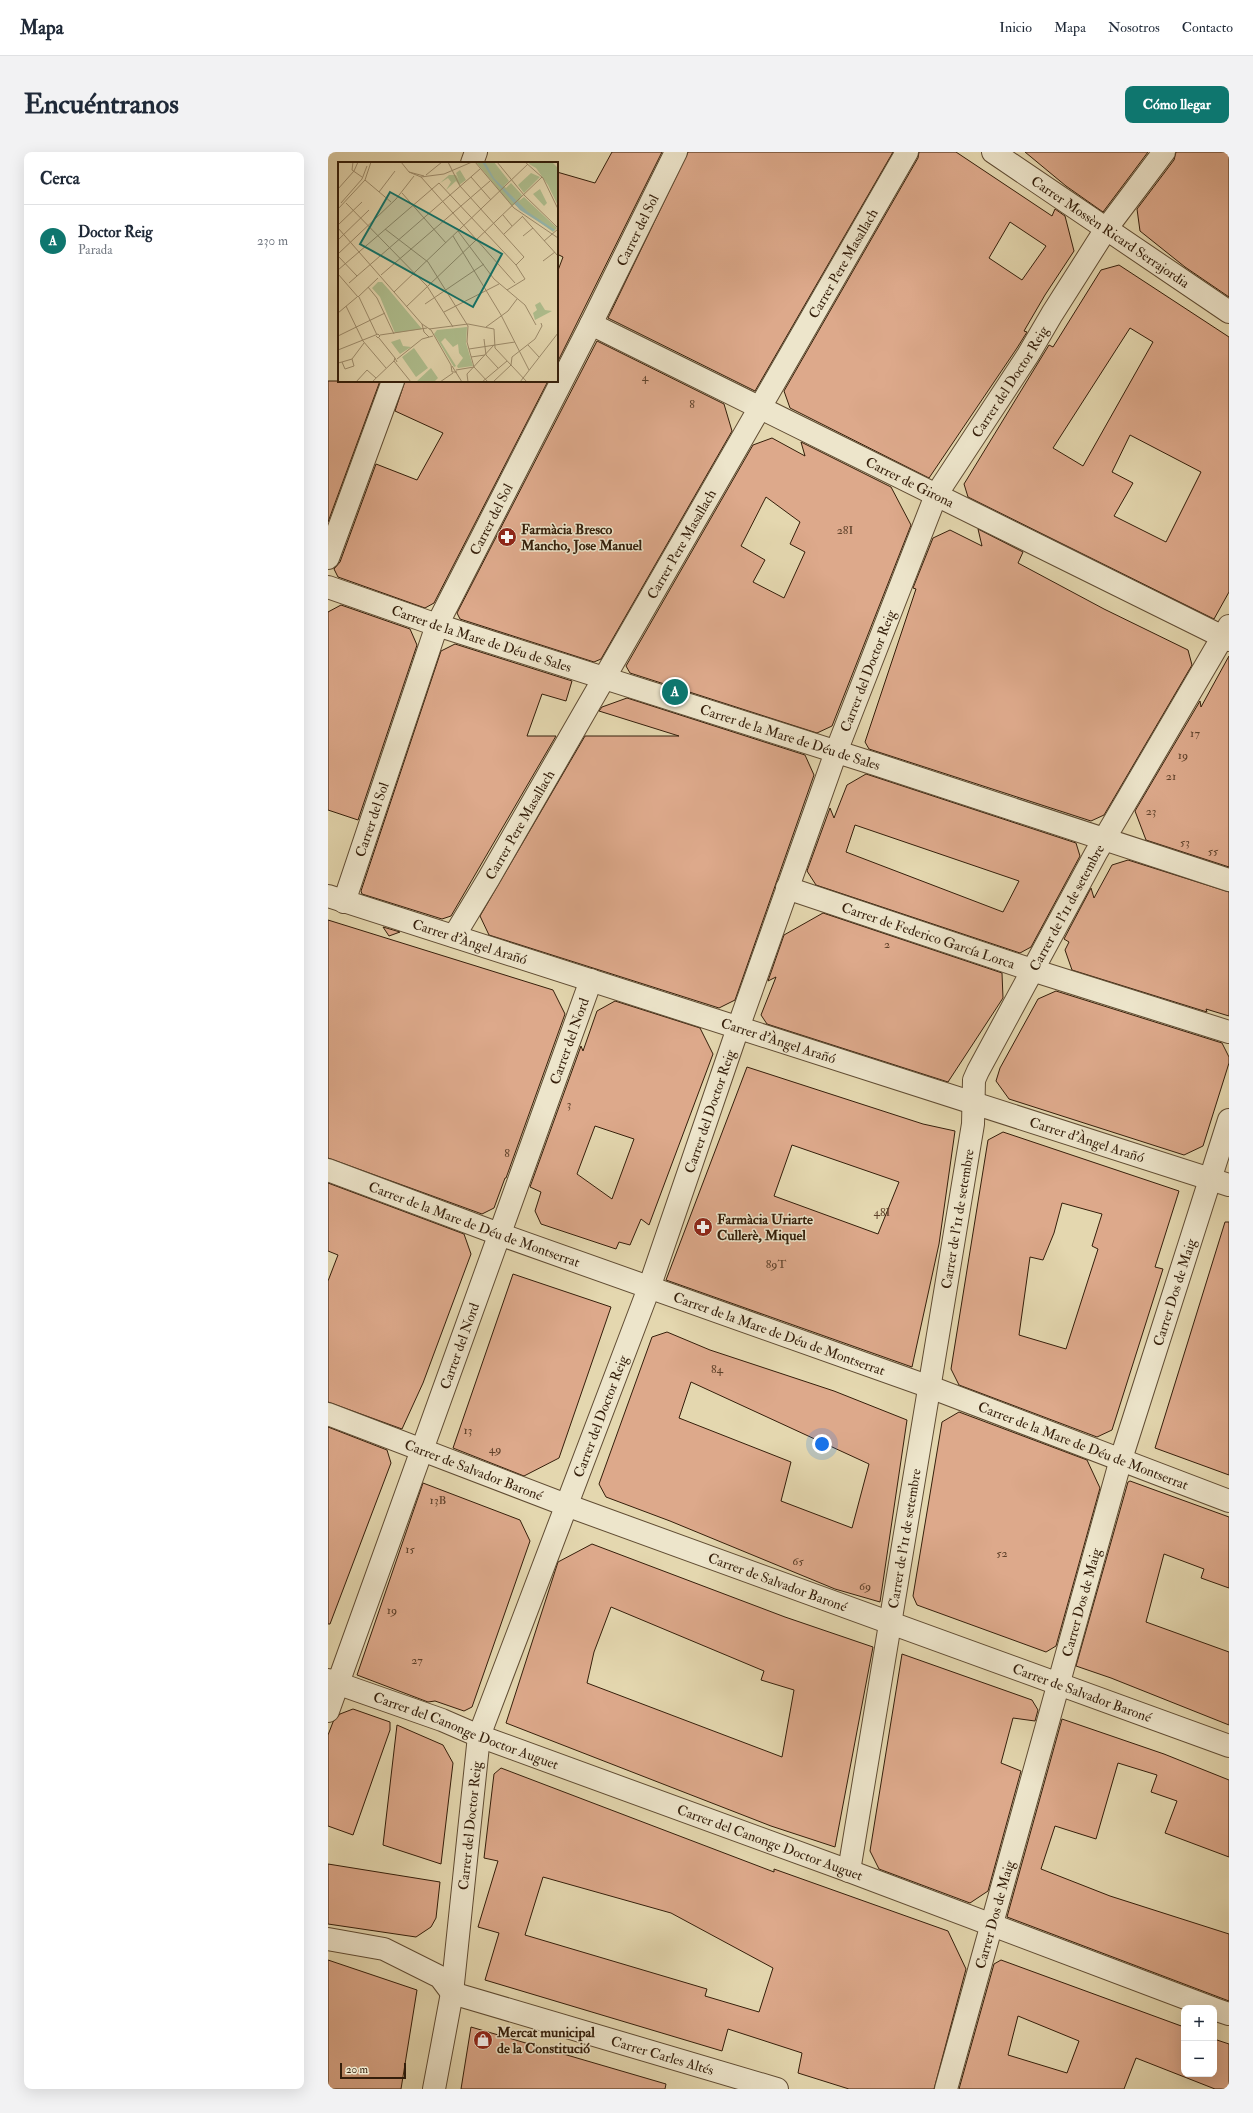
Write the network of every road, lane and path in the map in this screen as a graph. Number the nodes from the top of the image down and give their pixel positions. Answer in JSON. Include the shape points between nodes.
{"nodes":[{"id":1,"x":476,"y":152,"type":"edge"},
{"id":2,"x":676,"y":152,"type":"edge"},
{"id":3,"x":907,"y":152,"type":"edge"},
{"id":4,"x":993,"y":152,"type":"edge"},
{"id":5,"x":1164,"y":152,"type":"edge"},
{"id":6,"x":472,"y":162,"type":"edge"},
{"id":7,"x":1106,"y":229,"type":"junction"},
{"id":8,"x":1229,"y":312,"type":"edge"},
{"id":9,"x":591,"y":324,"type":"junction"},
{"id":10,"x":393,"y":382,"type":"edge"},
{"id":11,"x":760,"y":409,"type":"junction"},
{"id":12,"x":936,"y":495,"type":"junction"},
{"id":13,"x":328,"y":558,"type":"edge"},
{"id":14,"x":328,"y":587,"type":"edge"},
{"id":15,"x":437,"y":625,"type":"junction"},
{"id":16,"x":1227,"y":634,"type":"edge"},
{"id":17,"x":604,"y":679,"type":"junction"},
{"id":18,"x":836,"y":752,"type":"junction"},
{"id":19,"x":1106,"y":838,"type":"junction"},
{"id":20,"x":1229,"y":880,"type":"edge"},
{"id":21,"x":787,"y":888,"type":"junction"},
{"id":22,"x":336,"y":899,"type":"edge"},
{"id":23,"x":454,"y":936,"type":"junction"},
{"id":24,"x":1032,"y":970,"type":"junction"},
{"id":25,"x":591,"y":980,"type":"junction"},
{"id":26,"x":738,"y":1028,"type":"junction"},
{"id":27,"x":1229,"y":1032,"type":"edge"},
{"id":28,"x":974,"y":1103,"type":"junction"},
{"id":29,"x":1229,"y":1120,"type":"edge"},
{"id":30,"x":328,"y":1170,"type":"edge"},
{"id":31,"x":1220,"y":1182,"type":"edge"},
{"id":32,"x":499,"y":1234,"type":"junction"},
{"id":33,"x":649,"y":1288,"type":"junction"},
{"id":34,"x":930,"y":1388,"type":"junction"},
{"id":35,"x":328,"y":1414,"type":"edge"},
{"id":36,"x":422,"y":1450,"type":"junction"},
{"id":37,"x":1121,"y":1459,"type":"junction"},
{"id":38,"x":1229,"y":1501,"type":"edge"},
{"id":39,"x":566,"y":1505,"type":"junction"},
{"id":40,"x":891,"y":1624,"type":"junction"},
{"id":41,"x":333,"y":1682,"type":"edge"},
{"id":42,"x":1058,"y":1684,"type":"junction"},
{"id":43,"x":328,"y":1711,"type":"edge"},
{"id":44,"x":479,"y":1736,"type":"junction"},
{"id":45,"x":1229,"y":1746,"type":"edge"},
{"id":46,"x":850,"y":1871,"type":"junction"},
{"id":47,"x":992,"y":1926,"type":"junction"},
{"id":48,"x":328,"y":1938,"type":"edge"},
{"id":49,"x":452,"y":1993,"type":"junction"},
{"id":50,"x":1205,"y":2005,"type":"edge"},
{"id":51,"x":1217,"y":2010,"type":"edge"},
{"id":52,"x":1229,"y":2014,"type":"edge"},
{"id":53,"x":755,"y":2086,"type":"edge"},
{"id":54,"x":434,"y":2089,"type":"edge"},
{"id":55,"x":777,"y":2089,"type":"edge"},
{"id":56,"x":946,"y":2089,"type":"edge"}],
"edges":[{"from":1,"to":6,"type":"street"},
{"from":2,"to":9,"type":"street","name":"Carrer del Sol"},
{"from":3,"to":11,"type":"street","name":"Carrer Pere Masallach"},
{"from":4,"to":7,"type":"street","name":"Carrer Mossèn Ricard Serrajordia"},
{"from":5,"to":7,"type":"street","name":"Carrer del Doctor Reig"},
{"from":7,"to":8,"type":"street","name":"Carrer Mossèn Ricard Serrajordia"},
{"from":7,"to":12,"type":"street","name":"Carrer del Doctor Reig","via":[[1028,355]]},
{"from":9,"to":11,"type":"street","name":"Carrer de Girona"},
{"from":9,"to":15,"type":"street","name":"Carrer del Sol"},
{"from":10,"to":13,"type":"street"},
{"from":11,"to":12,"type":"street","name":"Carrer de Girona"},
{"from":11,"to":17,"type":"street","name":"Carrer Pere Masallach"},
{"from":12,"to":16,"type":"street","name":"Carrer de Girona"},
{"from":12,"to":18,"type":"street","name":"Carrer del Doctor Reig"},
{"from":14,"to":15,"type":"street","name":"Carrer de la Mare de Déu de Sales"},
{"from":15,"to":17,"type":"street","name":"Carrer de la Mare de Déu de Sales"},
{"from":15,"to":22,"type":"street","name":"Carrer del Sol"},
{"from":16,"to":19,"type":"street","name":"Carrer de l'11 de setembre"},
{"from":17,"to":18,"type":"street","name":"Carrer de la Mare de Déu de Sales"},
{"from":17,"to":23,"type":"street","name":"Carrer Pere Masallach"},
{"from":18,"to":19,"type":"street","name":"Carrer de la Mare de Déu de Sales"},
{"from":18,"to":21,"type":"street","name":"Carrer del Doctor Reig"},
{"from":19,"to":20,"type":"street","name":"Carrer de la Mare de Déu de Sales"},
{"from":19,"to":24,"type":"street","name":"Carrer de l'11 de setembre"},
{"from":21,"to":24,"type":"street","name":"Carrer de Federico García Lorca"},
{"from":21,"to":26,"type":"street","name":"Carrer del Doctor Reig"},
{"from":22,"to":23,"type":"street","name":"Carrer d'Àngel Arañó"},
{"from":23,"to":25,"type":"street","name":"Carrer d'Àngel Arañó"},
{"from":24,"to":27,"type":"street","name":"Carrer de Federico García Lorca"},
{"from":24,"to":28,"type":"street","name":"Carrer de l'11 de setembre","via":[[974,1080]]},
{"from":25,"to":26,"type":"street","name":"Carrer d'Àngel Arañó"},
{"from":25,"to":32,"type":"street","name":"Carrer del Nord"},
{"from":26,"to":28,"type":"street","name":"Carrer d'Àngel Arañó"},
{"from":26,"to":33,"type":"street","name":"Carrer del Doctor Reig"},
{"from":28,"to":31,"type":"street","name":"Carrer d'Àngel Arañó"},
{"from":28,"to":34,"type":"street","name":"Carrer de l'11 de setembre","via":[[973,1124]]},
{"from":29,"to":31,"type":"street","name":"Carrer Dos de Maig"},
{"from":30,"to":32,"type":"street","name":"Carrer de la Mare de Déu de Montserrat"},
{"from":31,"to":37,"type":"street","name":"Carrer Dos de Maig"},
{"from":32,"to":33,"type":"street","name":"Carrer de la Mare de Déu de Montserrat"},
{"from":32,"to":36,"type":"street","name":"Carrer del Nord"},
{"from":33,"to":34,"type":"street","name":"Carrer de la Mare de Déu de Montserrat"},
{"from":33,"to":39,"type":"street","name":"Carrer del Doctor Reig"},
{"from":34,"to":37,"type":"street","name":"Carrer de la Mare de Déu de Montserrat"},
{"from":34,"to":40,"type":"street","name":"Carrer de l'11 de setembre"},
{"from":35,"to":36,"type":"street","name":"Carrer de Salvador Baroné"},
{"from":36,"to":39,"type":"street","name":"Carrer de Salvador Baroné"},
{"from":36,"to":41,"type":"street","name":"Carrer del Nord"},
{"from":37,"to":38,"type":"street","name":"Carrer de la Mare de Déu de Montserrat"},
{"from":37,"to":42,"type":"street","name":"Carrer Dos de Maig"},
{"from":39,"to":40,"type":"street","name":"Carrer de Salvador Baroné"},
{"from":39,"to":44,"type":"street","name":"Carrer del Doctor Reig"},
{"from":40,"to":42,"type":"street","name":"Carrer de Salvador Baroné"},
{"from":40,"to":46,"type":"street","name":"Carrer de l'11 de setembre"},
{"from":41,"to":43,"type":"street","name":"Carrer del Nord"},
{"from":41,"to":44,"type":"street","name":"Carrer del Canonge Doctor Auguet","via":[[442,1720]]},
{"from":42,"to":45,"type":"street","name":"Carrer de Salvador Baroné"},
{"from":42,"to":47,"type":"street","name":"Carrer Dos de Maig"},
{"from":44,"to":46,"type":"street","name":"Carrer del Canonge Doctor Auguet"},
{"from":44,"to":49,"type":"street","name":"Carrer del Doctor Reig"},
{"from":46,"to":47,"type":"street","name":"Carrer del Canonge Doctor Auguet"},
{"from":47,"to":50,"type":"street","name":"Carrer del Canonge Doctor Auguet"},
{"from":47,"to":56,"type":"street","name":"Carrer Dos de Maig"},
{"from":48,"to":49,"type":"street","via":[[384,1949],[440,1977]]},
{"from":49,"to":53,"type":"street","name":"Carrer Carles Altés"},
{"from":49,"to":54,"type":"street","name":"Carrer del Doctor Reig"},
{"from":51,"to":52,"type":"street","name":"Carrer del Canonge Doctor Auguet"},
{"from":53,"to":55,"type":"street","name":"Carrer Carles Altés"}]}
